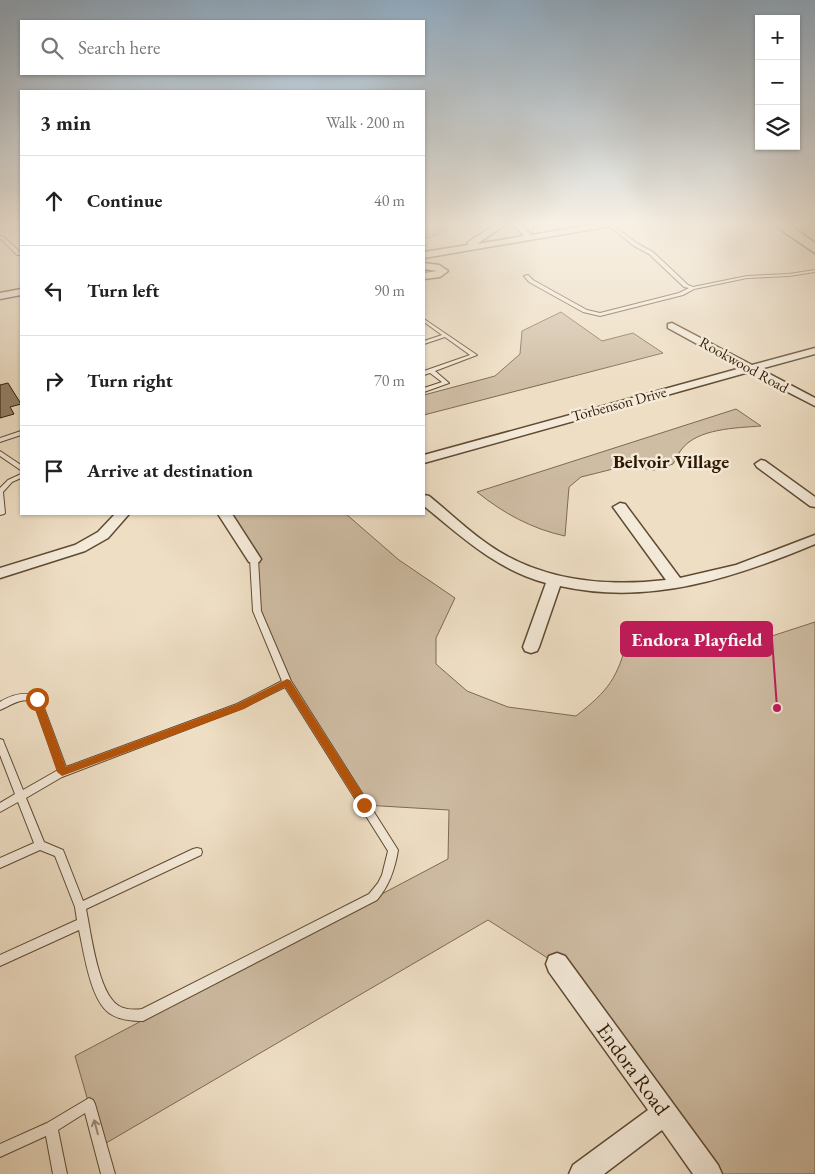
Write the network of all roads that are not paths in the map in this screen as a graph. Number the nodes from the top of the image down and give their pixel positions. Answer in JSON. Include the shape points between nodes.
{"nodes":[{"id":1,"x":527,"y":277,"type":"edge"},
{"id":2,"x":676,"y":277,"type":"edge"},
{"id":3,"x":756,"y":277,"type":"edge"},
{"id":4,"x":693,"y":288,"type":"junction"},
{"id":5,"x":20,"y":292,"type":"edge"},
{"id":6,"x":0,"y":296,"type":"edge"},
{"id":7,"x":425,"y":321,"type":"edge"},
{"id":8,"x":430,"y":324,"type":"junction"},
{"id":9,"x":425,"y":326,"type":"edge"},
{"id":10,"x":672,"y":326,"type":"dead end"},
{"id":11,"x":446,"y":336,"type":"junction"},
{"id":12,"x":425,"y":343,"type":"edge"},
{"id":13,"x":815,"y":351,"type":"edge"},
{"id":14,"x":752,"y":369,"type":"junction"},
{"id":15,"x":431,"y":371,"type":"junction"},
{"id":16,"x":425,"y":373,"type":"edge"},
{"id":17,"x":425,"y":390,"type":"edge"},
{"id":18,"x":815,"y":403,"type":"edge"},
{"id":19,"x":20,"y":433,"type":"edge"},
{"id":20,"x":0,"y":440,"type":"edge"},
{"id":21,"x":0,"y":453,"type":"edge"},
{"id":22,"x":425,"y":458,"type":"edge"},
{"id":23,"x":761,"y":464,"type":"dead end"},
{"id":24,"x":20,"y":467,"type":"edge"},
{"id":25,"x":20,"y":476,"type":"edge"},
{"id":26,"x":425,"y":500,"type":"edge"},
{"id":27,"x":815,"y":503,"type":"edge"},
{"id":28,"x":620,"y":507,"type":"dead end"},
{"id":29,"x":2,"y":513,"type":"dead end"},
{"id":30,"x":121,"y":515,"type":"edge"},
{"id":31,"x":227,"y":515,"type":"edge"},
{"id":32,"x":815,"y":539,"type":"edge"},
{"id":33,"x":254,"y":558,"type":"joint"},
{"id":34,"x":0,"y":573,"type":"edge"},
{"id":35,"x":554,"y":582,"type":"junction"},
{"id":36,"x":676,"y":583,"type":"junction"},
{"id":37,"x":531,"y":647,"type":"dead end"},
{"id":38,"x":287,"y":682,"type":"junction"},
{"id":39,"x":0,"y":707,"type":"edge"},
{"id":40,"x":0,"y":743,"type":"edge"},
{"id":41,"x":62,"y":772,"type":"junction"},
{"id":42,"x":21,"y":797,"type":"junction"},
{"id":43,"x":0,"y":808,"type":"edge"},
{"id":44,"x":40,"y":845,"type":"junction"},
{"id":45,"x":197,"y":852,"type":"dead end"},
{"id":46,"x":0,"y":863,"type":"edge"},
{"id":47,"x":80,"y":907,"type":"junction"},
{"id":48,"x":84,"y":922,"type":"junction"},
{"id":49,"x":0,"y":961,"type":"edge"},
{"id":50,"x":557,"y":964,"type":"dead end"},
{"id":51,"x":665,"y":1113,"type":"junction"},
{"id":52,"x":51,"y":1127,"type":"junction"},
{"id":53,"x":0,"y":1150,"type":"edge"},
{"id":54,"x":60,"y":1174,"type":"edge"},
{"id":55,"x":108,"y":1174,"type":"edge"},
{"id":56,"x":582,"y":1174,"type":"edge"},
{"id":57,"x":709,"y":1174,"type":"edge"}],
"edges":[{"from":1,"to":4,"type":"lane","via":[[585,311],[600,315]]},
{"from":2,"to":4,"type":"lane"},
{"from":3,"to":4,"type":"lane"},
{"from":5,"to":6,"type":"street"},
{"from":7,"to":8,"type":"lane"},
{"from":8,"to":9,"type":"lane"},
{"from":8,"to":11,"type":"lane"},
{"from":10,"to":14,"type":"street","name":"Rookwood Road"},
{"from":11,"to":12,"type":"lane"},
{"from":11,"to":15,"type":"lane","via":[[474,355]]},
{"from":13,"to":14,"type":"street","name":"Torbenson Drive"},
{"from":14,"to":18,"type":"street","name":"Rookwood Road"},
{"from":14,"to":22,"type":"street","name":"Torbenson Drive"},
{"from":15,"to":16,"type":"lane"},
{"from":15,"to":17,"type":"lane","via":[[446,383]]},
{"from":19,"to":20,"type":"lane"},
{"from":21,"to":24,"type":"lane"},
{"from":23,"to":27,"type":"street"},
{"from":25,"to":29,"type":"lane","via":[[10,481],[0,492]]},
{"from":26,"to":35,"type":"street","via":[[486,550]]},
{"from":28,"to":36,"type":"street"},
{"from":30,"to":34,"type":"street","via":[[103,535],[80,548]]},
{"from":31,"to":33,"type":"street"},
{"from":32,"to":36,"type":"street","via":[[740,568]]},
{"from":33,"to":38,"type":"lane","via":[[257,612]]},
{"from":35,"to":36,"type":"street","via":[[635,588]]},
{"from":35,"to":37,"type":"street"},
{"from":38,"to":41,"type":"lane","via":[[240,706]]},
{"from":38,"to":48,"type":"lane","via":[[393,850],[381,888],[373,897],[143,1015],[119,1013],[107,1004],[99,987]]},
{"from":39,"to":41,"type":"lane","via":[[22,697],[37,699]]},
{"from":40,"to":42,"type":"lane"},
{"from":41,"to":42,"type":"lane"},
{"from":42,"to":43,"type":"lane"},
{"from":42,"to":44,"type":"lane"},
{"from":44,"to":46,"type":"lane"},
{"from":44,"to":47,"type":"lane","via":[[59,853]]},
{"from":45,"to":47,"type":"lane"},
{"from":47,"to":48,"type":"lane"},
{"from":48,"to":49,"type":"lane"},
{"from":50,"to":51,"type":"street","name":"Endora Road"},
{"from":51,"to":56,"type":"street"},
{"from":51,"to":57,"type":"street","name":"Endora Road"},
{"from":52,"to":53,"type":"lane"},
{"from":52,"to":54,"type":"lane"},
{"from":55,"to":52,"type":"lane","one_way":true,"via":[[89,1104]]}]}
